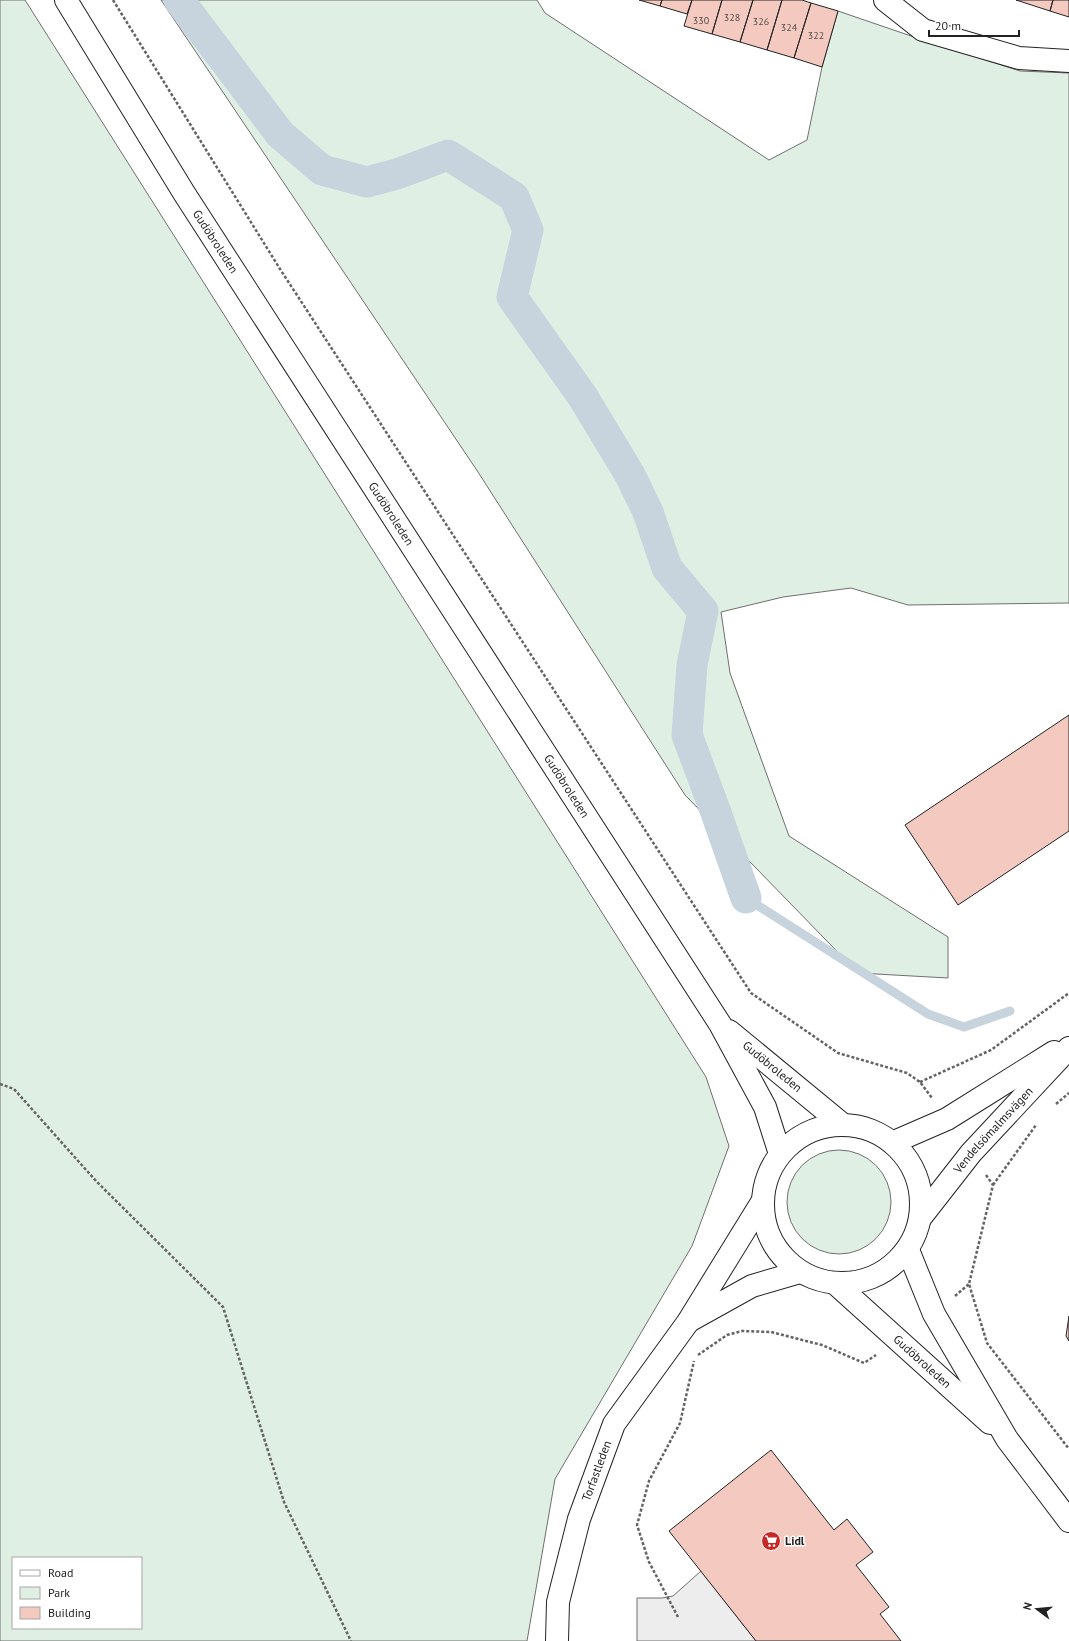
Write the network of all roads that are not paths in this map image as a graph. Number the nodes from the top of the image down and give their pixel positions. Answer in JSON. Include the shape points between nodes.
{"nodes":[{"id":1,"x":66,"y":0,"type":"edge"},
{"id":2,"x":885,"y":0,"type":"edge"},
{"id":3,"x":1069,"y":61,"type":"edge"},
{"id":4,"x":720,"y":1024,"type":"junction"},
{"id":5,"x":1069,"y":1043,"type":"edge"},
{"id":6,"x":1069,"y":1048,"type":"edge"},
{"id":7,"x":842,"y":1124,"type":"junction"},
{"id":8,"x":894,"y":1142,"type":"junction"},
{"id":9,"x":780,"y":1154,"type":"junction"},
{"id":10,"x":762,"y":1202,"type":"junction"},
{"id":11,"x":921,"y":1217,"type":"junction"},
{"id":12,"x":908,"y":1250,"type":"junction"},
{"id":13,"x":800,"y":1272,"type":"junction"},
{"id":14,"x":836,"y":1284,"type":"junction"},
{"id":15,"x":688,"y":1322,"type":"junction"},
{"id":16,"x":1007,"y":1439,"type":"junction"},
{"id":17,"x":1069,"y":1521,"type":"edge"},
{"id":18,"x":556,"y":1641,"type":"edge"}],
"edges":[{"from":1,"to":4,"type":"main road","name":"Gudöbroleden","via":[[184,193]]},
{"from":2,"to":3,"type":"main road","via":[[923,30],[1019,58]]},
{"from":4,"to":7,"type":"main road","name":"Gudöbroleden"},
{"from":4,"to":9,"type":"main road","name":"Gudöbroleden","via":[[765,1107]]},
{"from":5,"to":8,"type":"main road","name":"Vendelsömalmsvägen","via":[[947,1119]]},
{"from":6,"to":11,"type":"main road","name":"Vendelsömalmsvägen","via":[[971,1153]]},
{"from":7,"to":8,"type":"main road","via":[[870,1129]]},
{"from":7,"to":9,"type":"main road","via":[[814,1129],[795,1137]]},
{"from":8,"to":11,"type":"main road","via":[[909,1160],[920,1186]]},
{"from":9,"to":10,"type":"main road","via":[[771,1166]]},
{"from":10,"to":13,"type":"main road","via":[[766,1228],[787,1262]]},
{"from":10,"to":15,"type":"main road","name":"Torfastleden"},
{"from":11,"to":12,"type":"main road"},
{"from":12,"to":14,"type":"main road","via":[[887,1270],[866,1281]]},
{"from":12,"to":16,"type":"main road","name":"Gudöbroleden","via":[[934,1314]]},
{"from":13,"to":14,"type":"main road"},
{"from":13,"to":15,"type":"main road","name":"Torfastleden","via":[[752,1286]]},
{"from":14,"to":16,"type":"main road","name":"Gudöbroleden"},
{"from":15,"to":18,"type":"main road","name":"Torfastleden","via":[[614,1424],[579,1519],[558,1602]]},
{"from":16,"to":17,"type":"main road","name":"Gudöbroleden"}]}
